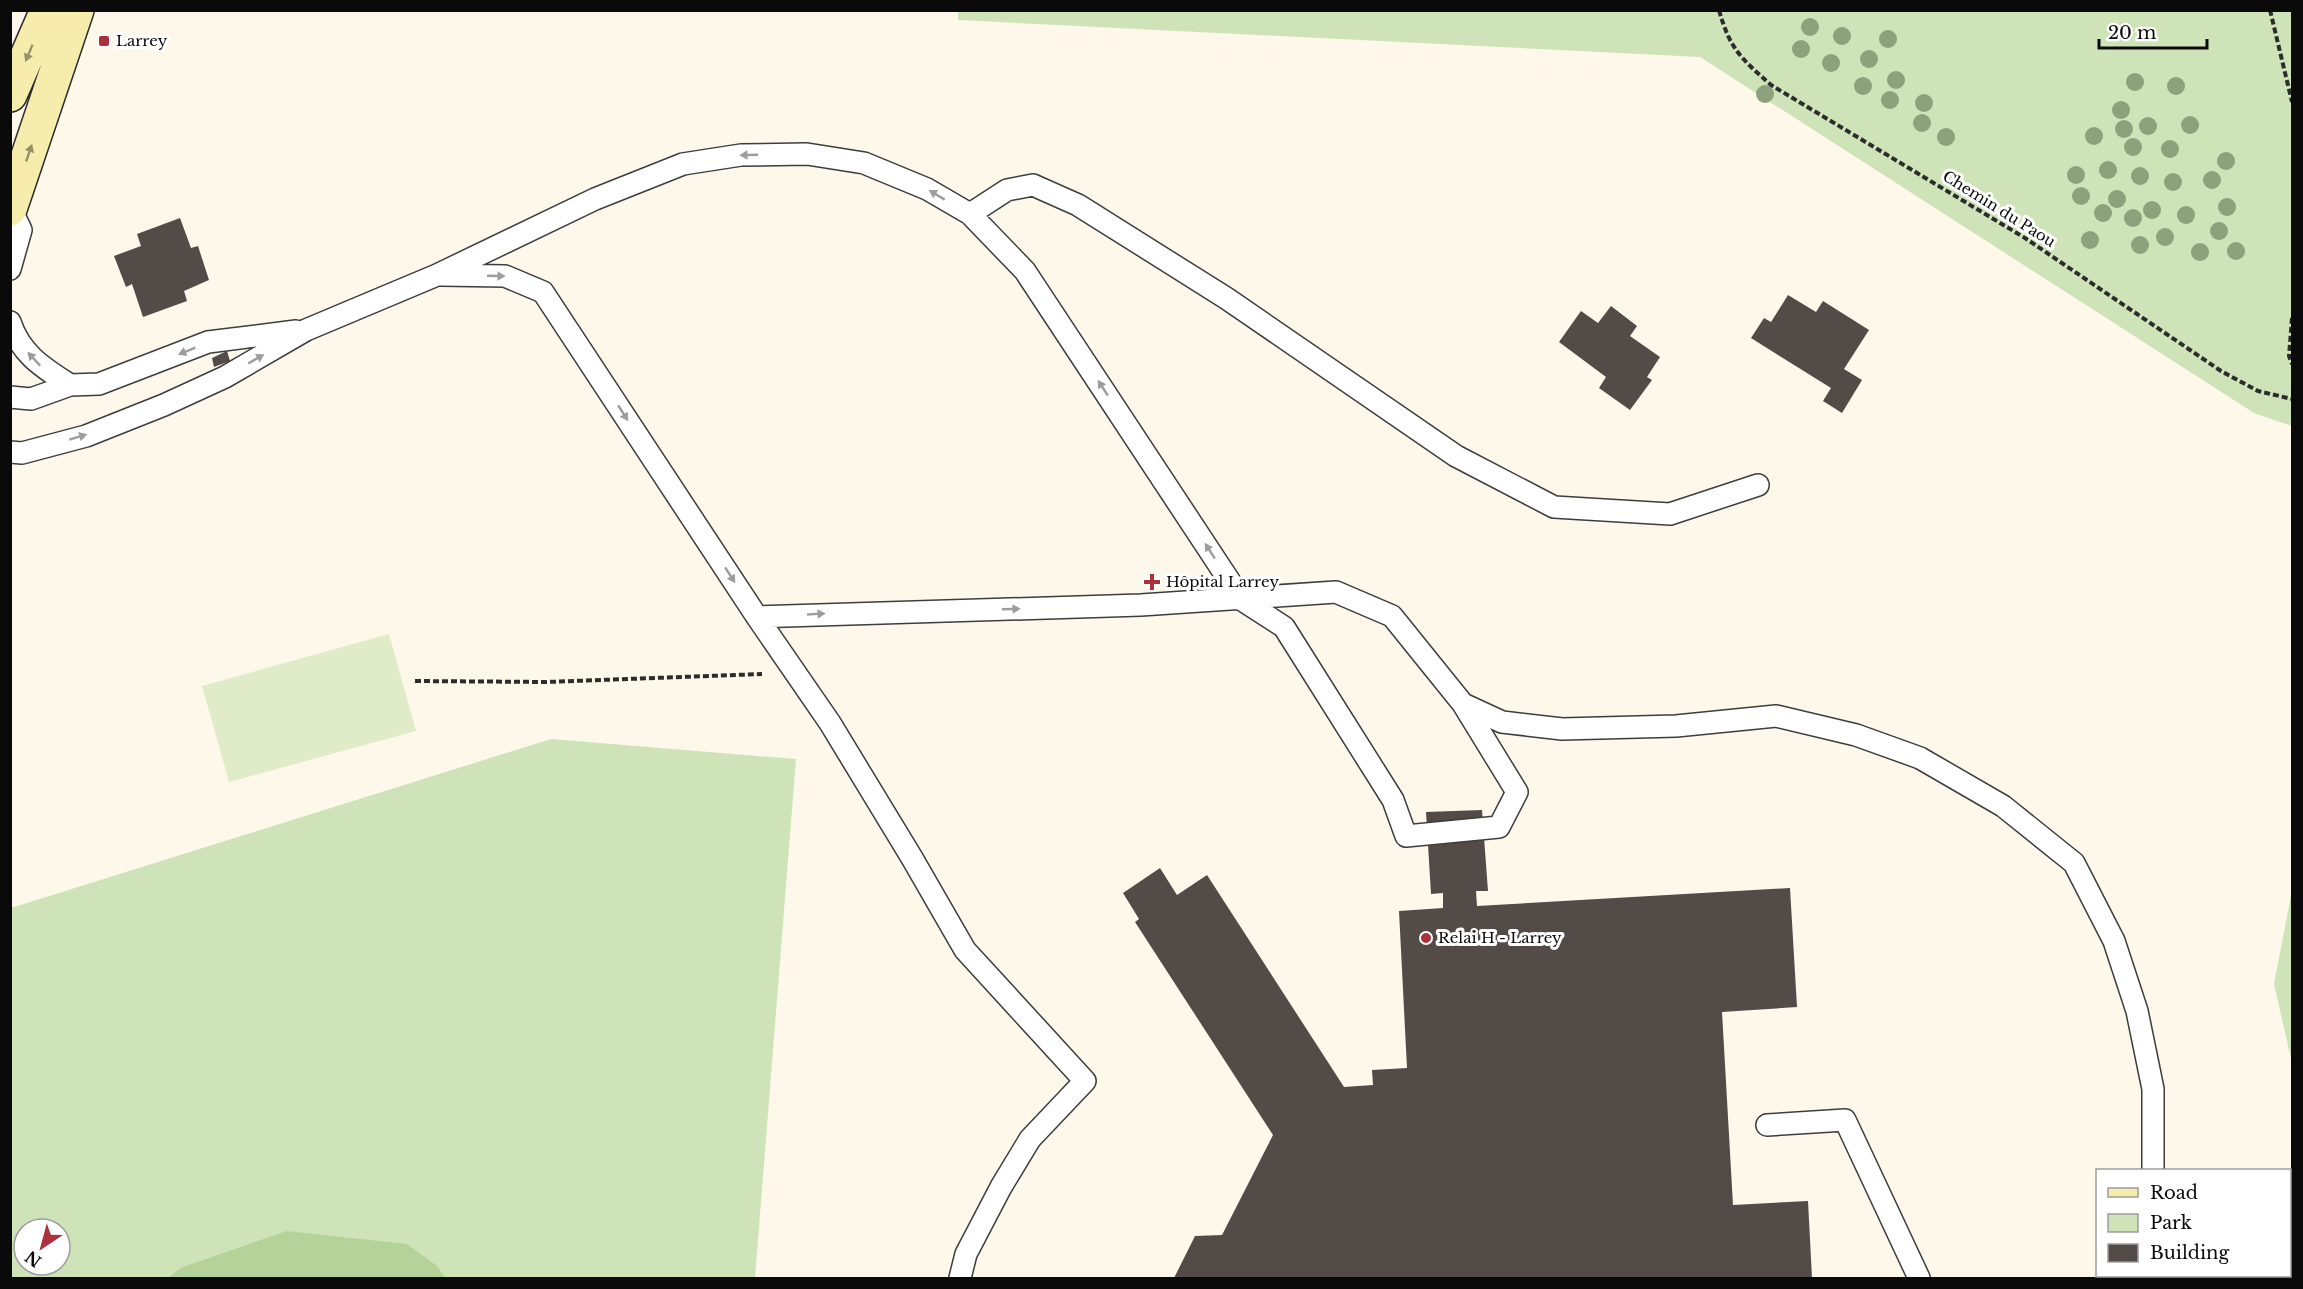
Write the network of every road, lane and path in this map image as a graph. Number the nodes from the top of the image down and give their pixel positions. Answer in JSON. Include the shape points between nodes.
{"nodes":[{"id":1,"x":47,"y":10,"type":"edge"},
{"id":2,"x":77,"y":10,"type":"edge"},
{"id":3,"x":1719,"y":10,"type":"edge"},
{"id":4,"x":2270,"y":10,"type":"edge"},
{"id":5,"x":10,"y":95,"type":"edge"},
{"id":6,"x":2292,"y":102,"type":"edge"},
{"id":7,"x":10,"y":209,"type":"edge"},
{"id":8,"x":970,"y":214,"type":"junction"},
{"id":9,"x":10,"y":269,"type":"edge"},
{"id":10,"x":438,"y":275,"type":"junction"},
{"id":11,"x":2292,"y":318,"type":"edge"},
{"id":12,"x":10,"y":322,"type":"edge"},
{"id":13,"x":306,"y":330,"type":"junction"},
{"id":14,"x":2292,"y":364,"type":"edge"},
{"id":15,"x":70,"y":385,"type":"junction"},
{"id":16,"x":10,"y":398,"type":"edge"},
{"id":17,"x":2292,"y":399,"type":"edge"},
{"id":18,"x":14,"y":454,"type":"edge"},
{"id":19,"x":1758,"y":485,"type":"dead end"},
{"id":20,"x":1242,"y":600,"type":"junction"},
{"id":21,"x":757,"y":617,"type":"junction"},
{"id":22,"x":795,"y":673,"type":"junction"},
{"id":23,"x":415,"y":681,"type":"dead end"},
{"id":24,"x":1463,"y":704,"type":"junction"},
{"id":25,"x":1767,"y":1125,"type":"dead end"},
{"id":26,"x":2153,"y":1169,"type":"edge"},
{"id":27,"x":960,"y":1278,"type":"edge"},
{"id":28,"x":1919,"y":1278,"type":"edge"}],
"edges":[{"from":1,"to":5,"type":"street","one_way":true},
{"from":7,"to":2,"type":"street","one_way":true},
{"from":3,"to":17,"type":"path","name":"Chemin du Paou","via":[[1726,34],[1742,59],[1771,85],[2025,238],[2221,371],[2258,391]]},
{"from":4,"to":6,"type":"path"},
{"from":7,"to":9,"type":"lane","via":[[21,230]]},
{"from":8,"to":10,"type":"lane","one_way":true,"via":[[927,189],[864,163],[807,154],[741,155],[683,164],[596,199]]},
{"from":8,"to":19,"type":"lane","via":[[1007,190],[1033,185],[1078,205],[1226,298],[1455,456],[1554,507],[1670,514]]},
{"from":20,"to":8,"type":"lane","one_way":true,"via":[[1025,271]]},
{"from":10,"to":13,"type":"lane"},
{"from":10,"to":21,"type":"lane","one_way":true,"via":[[505,276],[543,292]]},
{"from":11,"to":14,"type":"path"},
{"from":15,"to":12,"type":"lane","one_way":true,"via":[[35,363]]},
{"from":13,"to":15,"type":"lane","one_way":true,"via":[[208,342],[99,384]]},
{"from":18,"to":13,"type":"lane","one_way":true,"via":[[86,436],[164,405],[225,377]]},
{"from":15,"to":16,"type":"lane","via":[[31,399]]},
{"from":21,"to":20,"type":"lane","one_way":true},
{"from":20,"to":24,"type":"lane","via":[[1336,592],[1392,616]]},
{"from":20,"to":24,"type":"lane","via":[[1284,627],[1393,800],[1406,836],[1499,826],[1517,792]]},
{"from":21,"to":22,"type":"lane"},
{"from":22,"to":23,"type":"path","via":[[546,682]]},
{"from":22,"to":27,"type":"lane","via":[[830,723],[965,950],[1085,1081],[1030,1139],[966,1254]]},
{"from":24,"to":26,"type":"lane","via":[[1502,722],[1562,729],[1676,726],[1776,716],[1856,735],[1920,758],[2003,806],[2074,863],[2114,941],[2137,1011],[2153,1089]]},
{"from":25,"to":28,"type":"lane","via":[[1845,1120]]}]}
